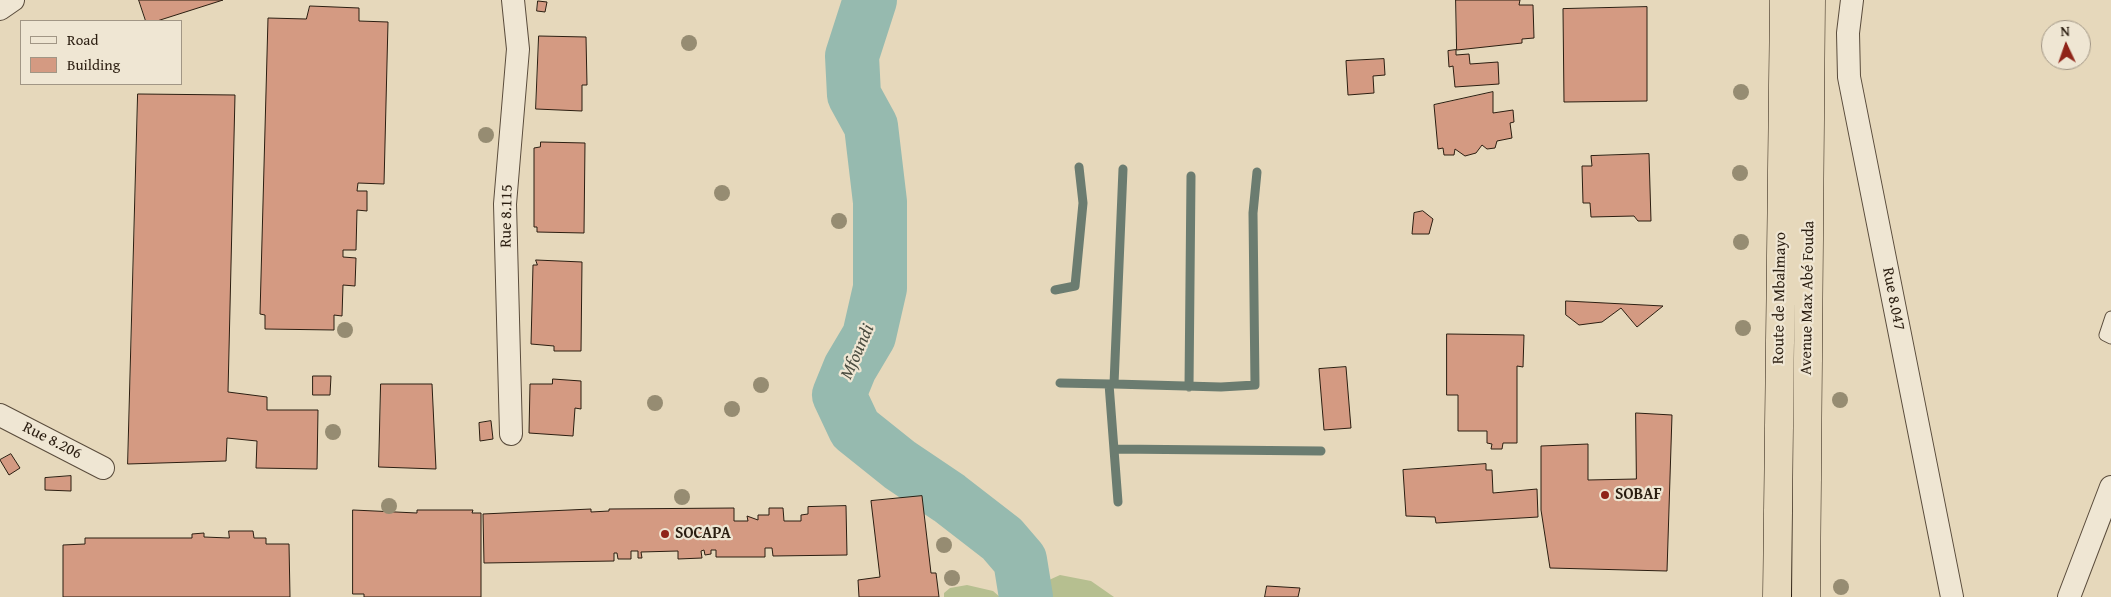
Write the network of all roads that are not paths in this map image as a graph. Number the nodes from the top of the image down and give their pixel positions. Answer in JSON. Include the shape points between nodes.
{"nodes":[{"id":1,"x":13,"y":0,"type":"edge"},
{"id":2,"x":513,"y":0,"type":"edge"},
{"id":3,"x":1784,"y":0,"type":"edge"},
{"id":4,"x":1811,"y":0,"type":"edge"},
{"id":5,"x":1852,"y":0,"type":"edge"},
{"id":6,"x":0,"y":9,"type":"edge"},
{"id":7,"x":2111,"y":317,"type":"edge"},
{"id":8,"x":2111,"y":338,"type":"edge"},
{"id":9,"x":0,"y":415,"type":"edge"},
{"id":10,"x":511,"y":434,"type":"dead end"},
{"id":11,"x":103,"y":468,"type":"dead end"},
{"id":12,"x":2111,"y":487,"type":"edge"},
{"id":13,"x":1777,"y":597,"type":"edge"},
{"id":14,"x":1806,"y":597,"type":"edge"},
{"id":15,"x":1952,"y":597,"type":"edge"},
{"id":16,"x":2069,"y":597,"type":"edge"}],
"edges":[{"from":1,"to":6,"type":"street"},
{"from":2,"to":10,"type":"street","name":"Rue 8.115","via":[[518,50],[505,204]]},
{"from":3,"to":13,"type":"highway","name":"Route de Mbalmayo"},
{"from":4,"to":14,"type":"highway","name":"Avenue Max Abé Fouda"},
{"from":5,"to":15,"type":"street","name":"Rue 8.047","via":[[1848,33],[1849,77]]},
{"from":7,"to":8,"type":"lane","via":[[2105,335]]},
{"from":9,"to":11,"type":"street","name":"Rue 8.206"},
{"from":12,"to":16,"type":"street"}]}
